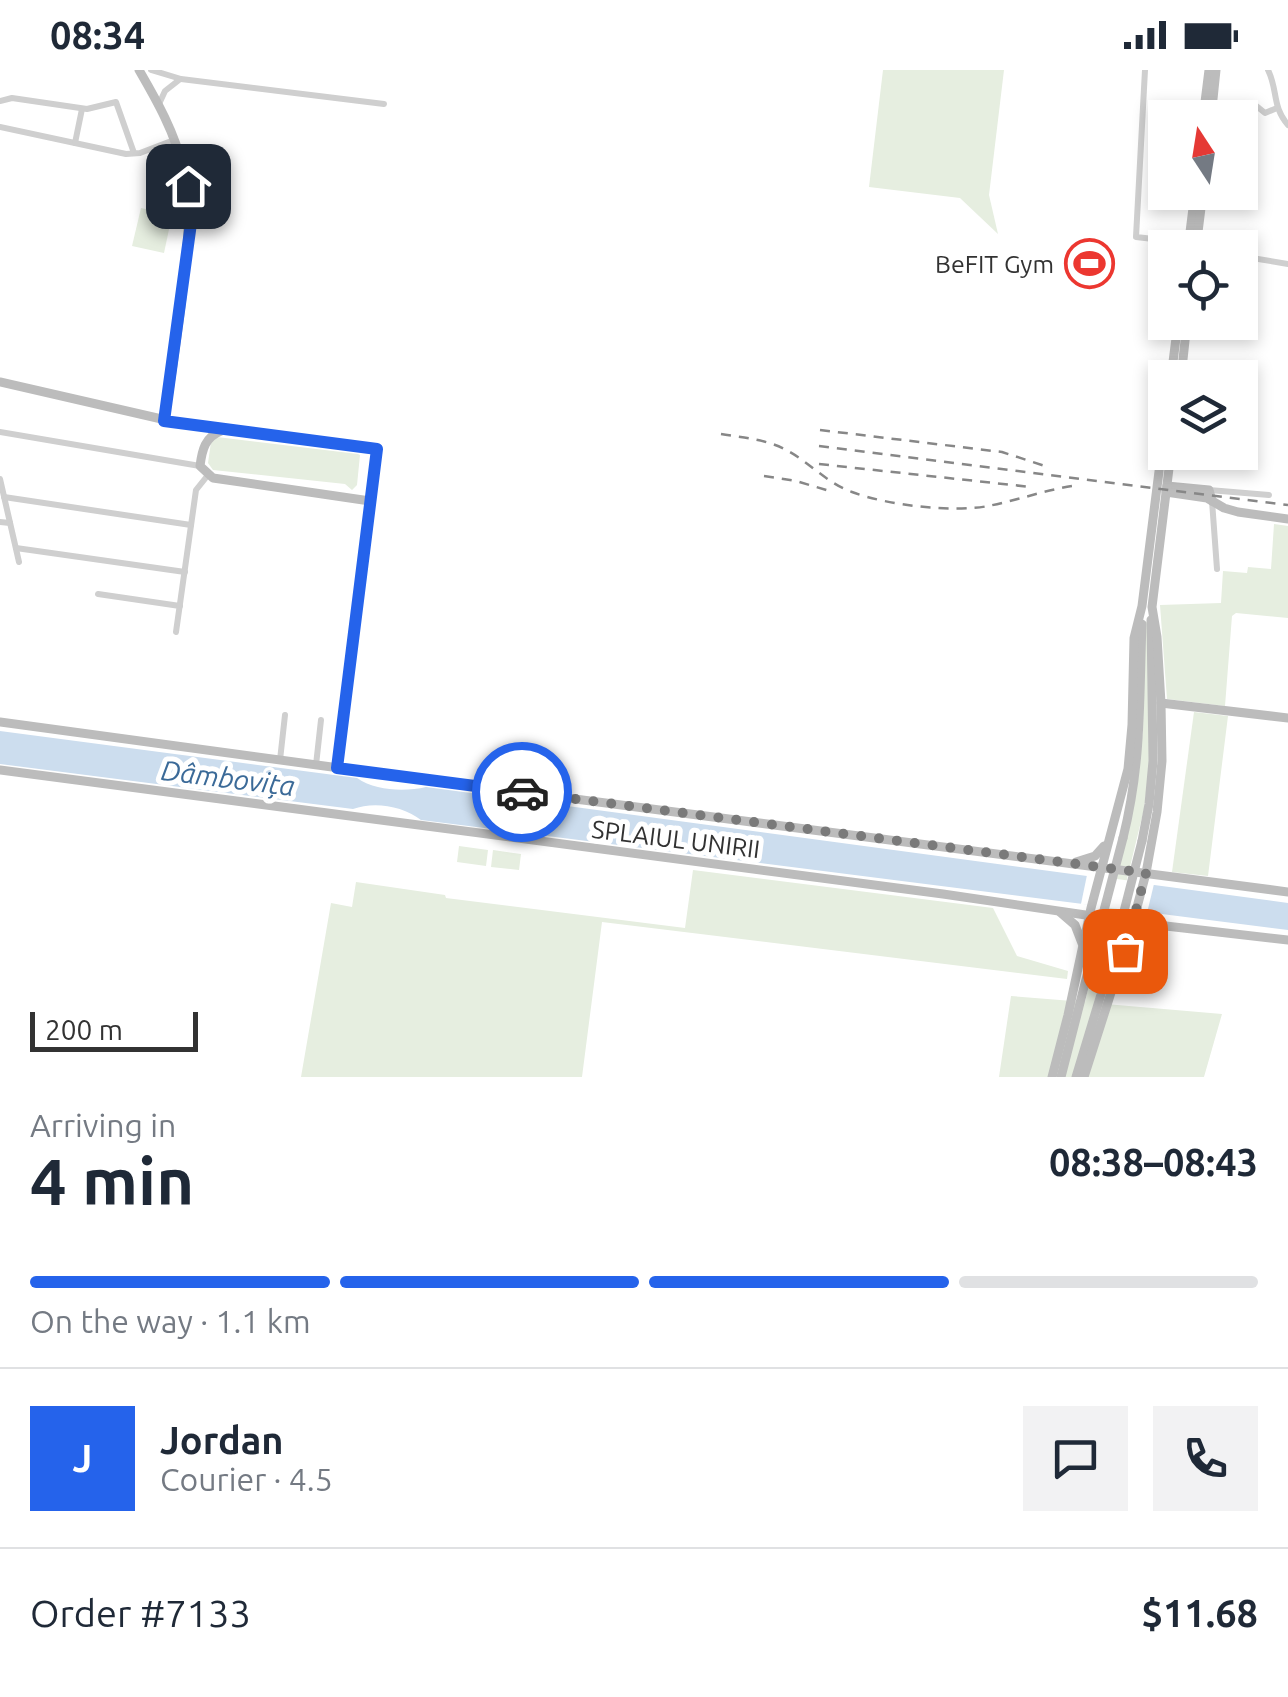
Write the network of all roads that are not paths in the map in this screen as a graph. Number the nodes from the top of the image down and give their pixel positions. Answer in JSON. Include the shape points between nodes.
{"nodes":[{"id":1,"x":139,"y":70,"type":"edge"},
{"id":2,"x":151,"y":70,"type":"edge"},
{"id":3,"x":1145,"y":70,"type":"edge"},
{"id":4,"x":1208,"y":70,"type":"edge"},
{"id":5,"x":1216,"y":70,"type":"edge"},
{"id":6,"x":1268,"y":70,"type":"edge"},
{"id":7,"x":182,"y":79,"type":"junction"},
{"id":8,"x":1205,"y":100,"type":"edge"},
{"id":9,"x":1213,"y":100,"type":"edge"},
{"id":10,"x":0,"y":103,"type":"edge"},
{"id":11,"x":384,"y":104,"type":"dead end"},
{"id":12,"x":159,"y":105,"type":"junction"},
{"id":13,"x":1258,"y":107,"type":"edge"},
{"id":14,"x":1277,"y":108,"type":"junction"},
{"id":15,"x":82,"y":109,"type":"junction"},
{"id":16,"x":1288,"y":125,"type":"edge"},
{"id":17,"x":0,"y":128,"type":"edge"},
{"id":18,"x":174,"y":140,"type":"junction"},
{"id":19,"x":75,"y":143,"type":"junction"},
{"id":20,"x":137,"y":153,"type":"junction"},
{"id":21,"x":1148,"y":238,"type":"edge"},
{"id":22,"x":1258,"y":259,"type":"edge"},
{"id":23,"x":1288,"y":264,"type":"edge"},
{"id":24,"x":0,"y":382,"type":"edge"},
{"id":25,"x":164,"y":421,"type":"junction"},
{"id":26,"x":180,"y":424,"type":"junction"},
{"id":27,"x":226,"y":430,"type":"junction"},
{"id":28,"x":0,"y":432,"type":"edge"},
{"id":29,"x":202,"y":451,"type":"junction"},
{"id":30,"x":200,"y":466,"type":"junction"},
{"id":31,"x":1160,"y":470,"type":"edge"},
{"id":32,"x":1169,"y":470,"type":"edge"},
{"id":33,"x":208,"y":475,"type":"junction"},
{"id":34,"x":0,"y":479,"type":"edge"},
{"id":35,"x":1166,"y":489,"type":"junction"},
{"id":36,"x":1209,"y":490,"type":"junction"},
{"id":37,"x":1269,"y":495,"type":"dead end"},
{"id":38,"x":4,"y":497,"type":"junction"},
{"id":39,"x":370,"y":501,"type":"junction"},
{"id":40,"x":1212,"y":501,"type":"junction"},
{"id":41,"x":3,"y":506,"type":"edge"},
{"id":42,"x":1288,"y":519,"type":"edge"},
{"id":43,"x":0,"y":522,"type":"edge"},
{"id":44,"x":10,"y":523,"type":"junction"},
{"id":45,"x":191,"y":524,"type":"junction"},
{"id":46,"x":16,"y":548,"type":"junction"},
{"id":47,"x":20,"y":562,"type":"dead end"},
{"id":48,"x":1218,"y":570,"type":"dead end"},
{"id":49,"x":184,"y":572,"type":"junction"},
{"id":50,"x":98,"y":594,"type":"dead end"},
{"id":51,"x":180,"y":606,"type":"junction"},
{"id":52,"x":1147,"y":607,"type":"junction"},
{"id":53,"x":176,"y":632,"type":"dead end"},
{"id":54,"x":1161,"y":703,"type":"junction"},
{"id":55,"x":284,"y":716,"type":"dead end"},
{"id":56,"x":1288,"y":718,"type":"edge"},
{"id":57,"x":321,"y":720,"type":"dead end"},
{"id":58,"x":0,"y":722,"type":"edge"},
{"id":59,"x":280,"y":760,"type":"junction"},
{"id":60,"x":316,"y":765,"type":"junction"},
{"id":61,"x":337,"y":768,"type":"junction"},
{"id":62,"x":0,"y":770,"type":"edge"},
{"id":63,"x":1111,"y":835,"type":"junction"},
{"id":64,"x":1146,"y":843,"type":"junction"},
{"id":65,"x":1071,"y":863,"type":"junction"},
{"id":66,"x":1101,"y":867,"type":"junction"},
{"id":67,"x":1146,"y":873,"type":"junction"},
{"id":68,"x":1176,"y":876,"type":"junction"},
{"id":69,"x":1288,"y":892,"type":"edge"},
{"id":70,"x":1059,"y":911,"type":"junction"},
{"id":71,"x":1089,"y":916,"type":"junction"},
{"id":72,"x":1134,"y":922,"type":"junction"},
{"id":73,"x":1177,"y":928,"type":"junction"},
{"id":74,"x":1288,"y":940,"type":"edge"},
{"id":75,"x":1082,"y":946,"type":"junction"},
{"id":76,"x":1125,"y":951,"type":"junction"},
{"id":77,"x":1052,"y":1077,"type":"edge"},
{"id":78,"x":1062,"y":1077,"type":"edge"},
{"id":79,"x":1076,"y":1077,"type":"edge"},
{"id":80,"x":1084,"y":1077,"type":"edge"}],
"edges":[{"from":1,"to":12,"type":"main road"},
{"from":2,"to":7,"type":"street"},
{"from":3,"to":21,"type":"street","via":[[1136,236]]},
{"from":4,"to":8,"type":"main road"},
{"from":5,"to":9,"type":"main road"},
{"from":6,"to":14,"type":"street"},
{"from":7,"to":11,"type":"street"},
{"from":7,"to":12,"type":"street"},
{"from":10,"to":15,"type":"street","via":[[12,98]]},
{"from":12,"to":18,"type":"main road"},
{"from":13,"to":14,"type":"street","via":[[1265,113]]},
{"from":14,"to":16,"type":"street"},
{"from":15,"to":19,"type":"street"},
{"from":15,"to":20,"type":"street","via":[[116,102]]},
{"from":17,"to":19,"type":"street"},
{"from":18,"to":20,"type":"street"},
{"from":18,"to":25,"type":"main road","via":[[192,216]]},
{"from":19,"to":20,"type":"street"},
{"from":22,"to":23,"type":"street"},
{"from":24,"to":25,"type":"main road"},
{"from":25,"to":26,"type":"main road"},
{"from":26,"to":27,"type":"main road"},
{"from":26,"to":29,"type":"main road","via":[[194,433]]},
{"from":27,"to":29,"type":"main road","via":[[209,438]]},
{"from":27,"to":39,"type":"main road","via":[[377,449]]},
{"from":28,"to":30,"type":"street"},
{"from":29,"to":30,"type":"main road"},
{"from":30,"to":33,"type":"main road"},
{"from":31,"to":52,"type":"main road"},
{"from":32,"to":35,"type":"main road"},
{"from":33,"to":39,"type":"main road"},
{"from":33,"to":45,"type":"street","via":[[196,490]]},
{"from":34,"to":38,"type":"street"},
{"from":35,"to":36,"type":"main road"},
{"from":35,"to":40,"type":"main road"},
{"from":35,"to":52,"type":"main road"},
{"from":36,"to":37,"type":"street"},
{"from":36,"to":40,"type":"main road"},
{"from":38,"to":41,"type":"street"},
{"from":38,"to":45,"type":"street"},
{"from":39,"to":61,"type":"main road"},
{"from":40,"to":42,"type":"main road"},
{"from":40,"to":48,"type":"street"},
{"from":41,"to":44,"type":"street"},
{"from":43,"to":44,"type":"street"},
{"from":44,"to":46,"type":"street"},
{"from":45,"to":49,"type":"street"},
{"from":46,"to":47,"type":"street"},
{"from":46,"to":49,"type":"street"},
{"from":49,"to":51,"type":"street"},
{"from":50,"to":51,"type":"street"},
{"from":51,"to":53,"type":"street"},
{"from":52,"to":54,"type":"main road","via":[[1157,637]]},
{"from":52,"to":63,"type":"main road","via":[[1134,646],[1129,758]]},
{"from":52,"to":64,"type":"main road","via":[[1153,761]]},
{"from":52,"to":78,"type":"main road","bridge":true,"via":[[1136,777]]},
{"from":54,"to":56,"type":"main road"},
{"from":54,"to":64,"type":"main road","via":[[1160,781]]},
{"from":55,"to":59,"type":"street"},
{"from":57,"to":60,"type":"street"},
{"from":58,"to":59,"type":"main road","name":"SPLAIUL UNIRII"},
{"from":59,"to":60,"type":"main road","name":"SPLAIUL UNIRII"},
{"from":60,"to":61,"type":"main road","name":"SPLAIUL UNIRII"},
{"from":61,"to":65,"type":"main road","name":"SPLAIUL UNIRII"},
{"from":62,"to":70,"type":"main road","name":"SPLAIUL UNIRII"},
{"from":63,"to":65,"type":"main road","via":[[1098,854]]},
{"from":63,"to":66,"type":"main road"},
{"from":64,"to":67,"type":"main road"},
{"from":64,"to":68,"type":"main road","via":[[1156,863]]},
{"from":64,"to":79,"type":"main road","bridge":true},
{"from":65,"to":66,"type":"main road","name":"SPLAIUL UNIRII"},
{"from":66,"to":67,"type":"main road","name":"SPLAIUL UNIRII"},
{"from":66,"to":71,"type":"main road"},
{"from":67,"to":68,"type":"main road","name":"SPLAIUL UNIRII"},
{"from":67,"to":72,"type":"main road"},
{"from":68,"to":69,"type":"main road","name":"SPLAIUL UNIRII"},
{"from":70,"to":71,"type":"main road","name":"SPLAIUL UNIRII"},
{"from":70,"to":75,"type":"main road","via":[[1075,926]]},
{"from":71,"to":72,"type":"main road","name":"SPLAIUL UNIRII"},
{"from":71,"to":75,"type":"main road"},
{"from":72,"to":73,"type":"main road","name":"SPLAIUL UNIRII"},
{"from":72,"to":76,"type":"main road"},
{"from":73,"to":74,"type":"main road","name":"SPLAIUL UNIRII"},
{"from":73,"to":76,"type":"main road","via":[[1144,930]]},
{"from":75,"to":77,"type":"main road"},
{"from":76,"to":80,"type":"main road"}]}
